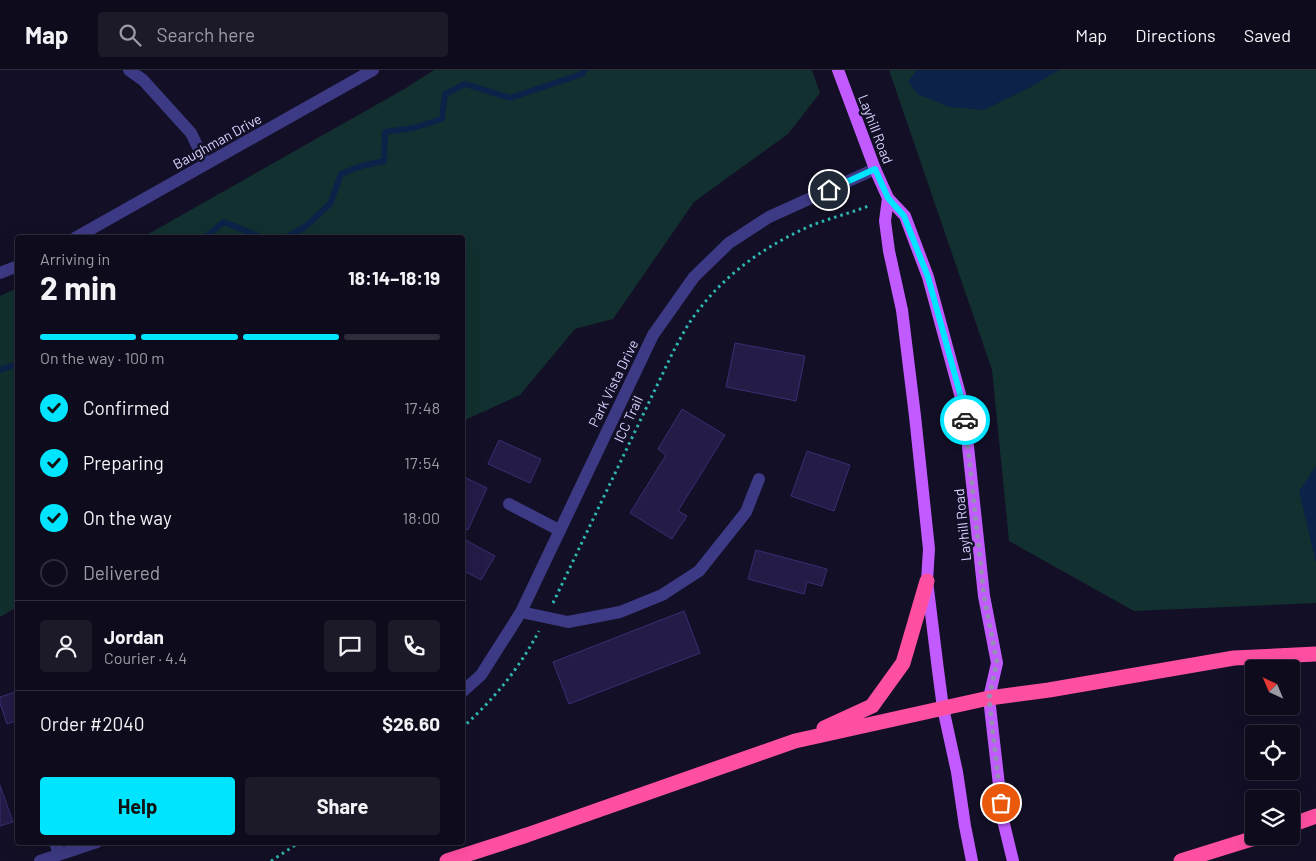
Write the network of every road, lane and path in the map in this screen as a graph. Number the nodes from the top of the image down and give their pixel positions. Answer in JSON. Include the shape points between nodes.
{"nodes":[{"id":1,"x":129,"y":70,"type":"edge"},
{"id":2,"x":374,"y":70,"type":"edge"},
{"id":3,"x":838,"y":70,"type":"edge"},
{"id":4,"x":206,"y":164,"type":"junction"},
{"id":5,"x":875,"y":169,"type":"junction"},
{"id":6,"x":888,"y":198,"type":"junction"},
{"id":7,"x":81,"y":235,"type":"edge"},
{"id":8,"x":15,"y":267,"type":"edge"},
{"id":9,"x":0,"y":273,"type":"edge"},
{"id":10,"x":759,"y":479,"type":"dead end"},
{"id":11,"x":508,"y":504,"type":"dead end"},
{"id":12,"x":560,"y":530,"type":"junction"},
{"id":13,"x":926,"y":581,"type":"junction"},
{"id":14,"x":521,"y":612,"type":"junction"},
{"id":15,"x":546,"y":618,"type":"junction"},
{"id":16,"x":1316,"y":654,"type":"edge"},
{"id":17,"x":465,"y":689,"type":"edge"},
{"id":18,"x":989,"y":698,"type":"junction"},
{"id":19,"x":943,"y":708,"type":"junction"},
{"id":20,"x":465,"y":725,"type":"edge"},
{"id":21,"x":795,"y":741,"type":"junction"},
{"id":22,"x":1316,"y":816,"type":"edge"},
{"id":23,"x":1300,"y":822,"type":"edge"},
{"id":24,"x":1245,"y":841,"type":"edge"},
{"id":25,"x":78,"y":845,"type":"edge"},
{"id":26,"x":295,"y":845,"type":"edge"},
{"id":27,"x":57,"y":848,"type":"edge"},
{"id":28,"x":40,"y":861,"type":"edge"},
{"id":29,"x":271,"y":861,"type":"edge"},
{"id":30,"x":448,"y":861,"type":"edge"},
{"id":31,"x":972,"y":861,"type":"edge"},
{"id":32,"x":1013,"y":861,"type":"edge"},
{"id":33,"x":1181,"y":861,"type":"edge"}],
"edges":[{"from":1,"to":4,"type":"street","via":[[143,80],[191,133]]},
{"from":2,"to":4,"type":"street","name":"Baughman Drive"},
{"from":3,"to":5,"type":"main road","name":"Layhill Road"},
{"from":4,"to":7,"type":"street","name":"Baughman Drive"},
{"from":5,"to":6,"type":"main road","name":"Layhill Road"},
{"from":5,"to":12,"type":"street","name":"Park Vista Drive","via":[[769,217],[728,244],[694,277],[653,335]]},
{"from":6,"to":13,"type":"main road","via":[[885,221],[902,310],[929,549]]},
{"from":6,"to":15,"type":"path","name":"ICC Trail","via":[[775,243],[745,263],[715,290],[691,320],[673,352]]},
{"from":6,"to":18,"type":"main road","name":"Layhill Road","via":[[904,216],[928,277],[964,408],[984,596],[997,662]]},
{"from":8,"to":9,"type":"street"},
{"from":10,"to":15,"type":"street","via":[[746,512],[699,571],[662,594],[620,612],[568,622]]},
{"from":11,"to":12,"type":"street"},
{"from":12,"to":14,"type":"street","name":"Park Vista Drive"},
{"from":13,"to":19,"type":"main road"},
{"from":13,"to":21,"type":"highway","via":[[903,662],[872,706]]},
{"from":14,"to":15,"type":"street"},
{"from":14,"to":17,"type":"street","name":"Park Vista Drive","via":[[481,675]]},
{"from":15,"to":20,"type":"path","name":"ICC Trail","via":[[513,674]]},
{"from":16,"to":18,"type":"highway","via":[[1234,658]]},
{"from":18,"to":19,"type":"highway"},
{"from":18,"to":32,"type":"main road","name":"Layhill Road","via":[[1003,820]]},
{"from":19,"to":21,"type":"highway"},
{"from":19,"to":31,"type":"main road"},
{"from":21,"to":30,"type":"highway"},
{"from":22,"to":23,"type":"highway"},
{"from":24,"to":33,"type":"highway"},
{"from":25,"to":27,"type":"street"},
{"from":26,"to":29,"type":"path"},
{"from":27,"to":28,"type":"street"}]}
